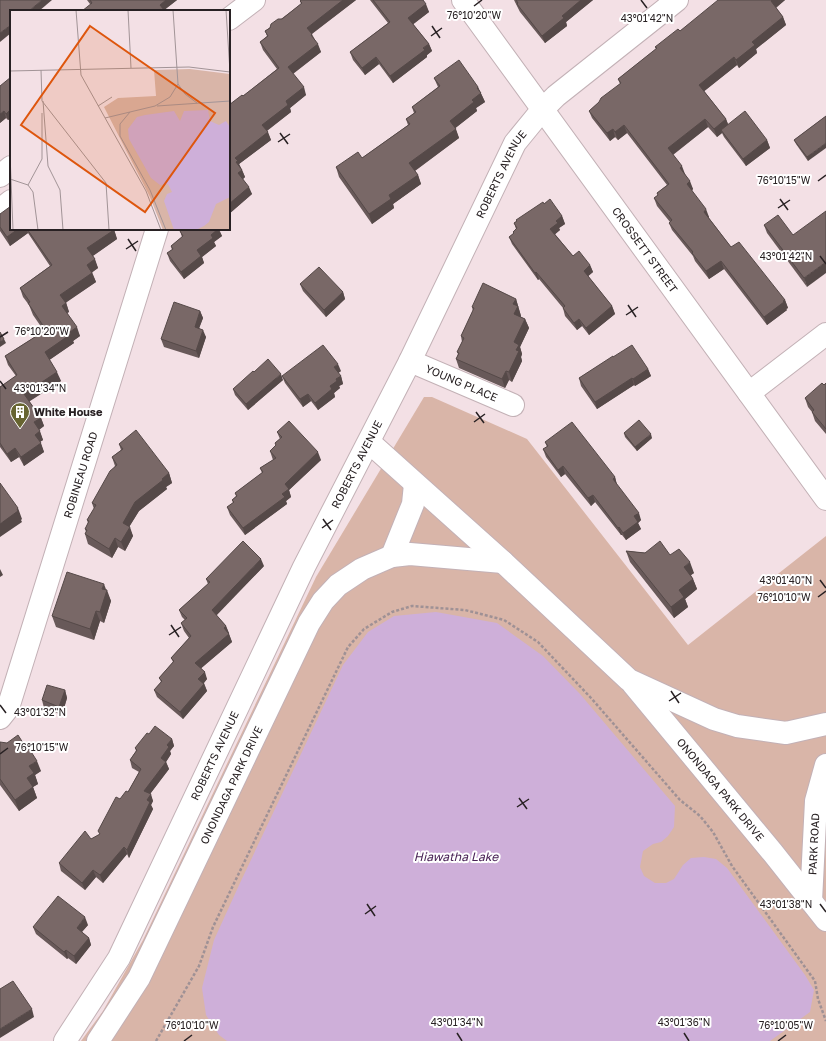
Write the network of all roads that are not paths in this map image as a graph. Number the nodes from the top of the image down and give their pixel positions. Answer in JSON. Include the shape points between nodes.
{"nodes":[{"id":1,"x":254,"y":0,"type":"edge"},
{"id":2,"x":462,"y":0,"type":"edge"},
{"id":3,"x":677,"y":0,"type":"edge"},
{"id":4,"x":230,"y":18,"type":"edge"},
{"id":5,"x":542,"y":110,"type":"junction"},
{"id":6,"x":10,"y":168,"type":"edge"},
{"id":7,"x":0,"y":176,"type":"edge"},
{"id":8,"x":10,"y":202,"type":"edge"},
{"id":9,"x":0,"y":210,"type":"edge"},
{"id":10,"x":157,"y":230,"type":"edge"},
{"id":11,"x":826,"y":334,"type":"edge"},
{"id":12,"x":410,"y":361,"type":"junction"},
{"id":13,"x":749,"y":394,"type":"junction"},
{"id":14,"x":512,"y":405,"type":"dead end"},
{"id":15,"x":369,"y":442,"type":"junction"},
{"id":16,"x":415,"y":484,"type":"junction"},
{"id":17,"x":826,"y":499,"type":"edge"},
{"id":18,"x":392,"y":556,"type":"junction"},
{"id":19,"x":502,"y":562,"type":"junction"},
{"id":20,"x":629,"y":680,"type":"junction"},
{"id":21,"x":0,"y":718,"type":"edge"},
{"id":22,"x":826,"y":724,"type":"edge"},
{"id":23,"x":826,"y":765,"type":"edge"},
{"id":24,"x":811,"y":901,"type":"junction"},
{"id":25,"x":826,"y":920,"type":"edge"},
{"id":26,"x":65,"y":1041,"type":"edge"},
{"id":27,"x":98,"y":1041,"type":"edge"}],
"edges":[{"from":1,"to":4,"type":"street"},
{"from":2,"to":5,"type":"street","name":"CROSSETT STREET"},
{"from":3,"to":5,"type":"street","name":"ROBERTS AVENUE","via":[[556,96]]},
{"from":5,"to":12,"type":"street","name":"ROBERTS AVENUE","via":[[515,143]]},
{"from":5,"to":13,"type":"street","name":"CROSSETT STREET"},
{"from":6,"to":7,"type":"street"},
{"from":8,"to":9,"type":"street"},
{"from":10,"to":21,"type":"street","name":"ROBINEAU ROAD","via":[[8,708]]},
{"from":11,"to":13,"type":"street"},
{"from":12,"to":14,"type":"street","name":"YOUNG PLACE"},
{"from":12,"to":15,"type":"street","name":"ROBERTS AVENUE"},
{"from":13,"to":17,"type":"street","name":"CROSSETT STREET"},
{"from":15,"to":16,"type":"street","name":"ONONDAGA PARK DRIVE"},
{"from":15,"to":26,"type":"street","name":"ROBERTS AVENUE","via":[[304,568],[119,958]]},
{"from":16,"to":18,"type":"street","via":[[413,504]]},
{"from":16,"to":19,"type":"street","name":"ONONDAGA PARK DRIVE"},
{"from":18,"to":19,"type":"street","name":"ONONDAGA PARK DRIVE","via":[[410,554]]},
{"from":18,"to":27,"type":"street","name":"ONONDAGA PARK DRIVE","via":[[362,569],[338,585],[323,601],[310,623],[139,978]]},
{"from":19,"to":20,"type":"street","name":"ONONDAGA PARK DRIVE"},
{"from":20,"to":22,"type":"street","name":"ONONDAGA PARK DRIVE","via":[[714,719],[737,726],[786,733]]},
{"from":20,"to":24,"type":"street","name":"ONONDAGA PARK DRIVE"},
{"from":23,"to":24,"type":"street","name":"PARK ROAD","via":[[816,801]]},
{"from":24,"to":25,"type":"street"}]}
